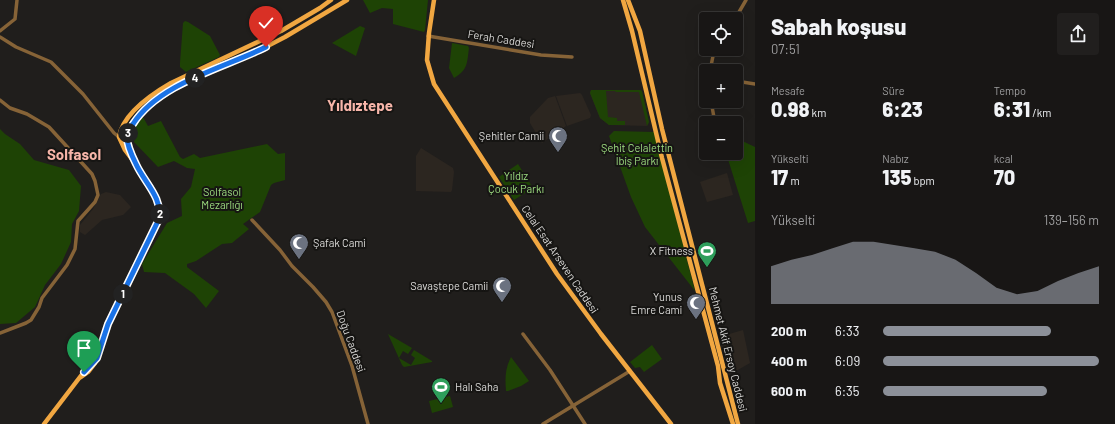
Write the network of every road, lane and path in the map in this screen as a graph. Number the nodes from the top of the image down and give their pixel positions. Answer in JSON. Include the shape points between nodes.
{"nodes":[{"id":1,"x":17,"y":0,"type":"edge"},
{"id":2,"x":342,"y":0,"type":"edge"},
{"id":3,"x":347,"y":0,"type":"edge"},
{"id":4,"x":623,"y":0,"type":"edge"},
{"id":5,"x":628,"y":0,"type":"edge"},
{"id":6,"x":746,"y":0,"type":"edge"},
{"id":7,"x":329,"y":2,"type":"edge"},
{"id":8,"x":433,"y":2,"type":"edge"},
{"id":9,"x":336,"y":6,"type":"junction"},
{"id":10,"x":739,"y":12,"type":"edge"},
{"id":11,"x":0,"y":31,"type":"edge"},
{"id":12,"x":428,"y":36,"type":"junction"},
{"id":13,"x":0,"y":37,"type":"edge"},
{"id":14,"x":572,"y":57,"type":"dead end"},
{"id":15,"x":743,"y":82,"type":"edge"},
{"id":16,"x":755,"y":84,"type":"edge"},
{"id":17,"x":0,"y":100,"type":"edge"},
{"id":18,"x":119,"y":137,"type":"junction"},
{"id":19,"x":127,"y":139,"type":"junction"},
{"id":20,"x":136,"y":164,"type":"junction"},
{"id":21,"x":252,"y":220,"type":"dead end"},
{"id":22,"x":0,"y":333,"type":"edge"},
{"id":23,"x":523,"y":334,"type":"dead end"},
{"id":24,"x":630,"y":371,"type":"junction"},
{"id":25,"x":573,"y":405,"type":"junction"},
{"id":26,"x":44,"y":424,"type":"edge"},
{"id":27,"x":368,"y":424,"type":"edge"},
{"id":28,"x":542,"y":424,"type":"edge"},
{"id":29,"x":585,"y":424,"type":"edge"},
{"id":30,"x":672,"y":424,"type":"edge"},
{"id":31,"x":733,"y":424,"type":"edge"},
{"id":32,"x":738,"y":424,"type":"edge"}],
"edges":[{"from":1,"to":11,"type":"street","via":[[15,19]]},
{"from":2,"to":9,"type":"main road"},
{"from":3,"to":9,"type":"main road"},
{"from":4,"to":31,"type":"main road","name":"Mehmet Akif Ersoy Caddesi","via":[[718,366],[720,383]]},
{"from":5,"to":32,"type":"main road","name":"Mehmet Akif Ersoy Caddesi","via":[[640,31],[663,135]]},
{"from":6,"to":10,"type":"street"},
{"from":7,"to":18,"type":"main road","via":[[275,34],[158,91],[133,112]]},
{"from":8,"to":12,"type":"main road","name":"Celal Esat Arseven Caddesi"},
{"from":9,"to":19,"type":"main road","via":[[266,47],[158,97],[137,117]]},
{"from":12,"to":14,"type":"street","name":"Ferah Caddesi"},
{"from":12,"to":24,"type":"main road","name":"Celal Esat Arseven Caddesi","via":[[427,60],[434,84],[557,274]]},
{"from":13,"to":18,"type":"street","via":[[51,62],[84,94]]},
{"from":15,"to":16,"type":"street"},
{"from":17,"to":22,"type":"street","via":[[10,108],[44,123],[56,134],[92,174],[98,195],[78,221],[75,250],[67,265],[42,298],[31,320]]},
{"from":18,"to":19,"type":"street"},
{"from":18,"to":20,"type":"main road"},
{"from":19,"to":20,"type":"main road"},
{"from":20,"to":26,"type":"main road","via":[[157,200],[160,209],[159,219],[108,324],[97,358]]},
{"from":21,"to":27,"type":"street","name":"Doğu Caddesi","via":[[313,287],[332,312],[352,366]]},
{"from":23,"to":25,"type":"street"},
{"from":24,"to":25,"type":"street"},
{"from":24,"to":30,"type":"main road","name":"Celal Esat Arseven Caddesi"},
{"from":25,"to":28,"type":"street"},
{"from":25,"to":29,"type":"street"}]}
